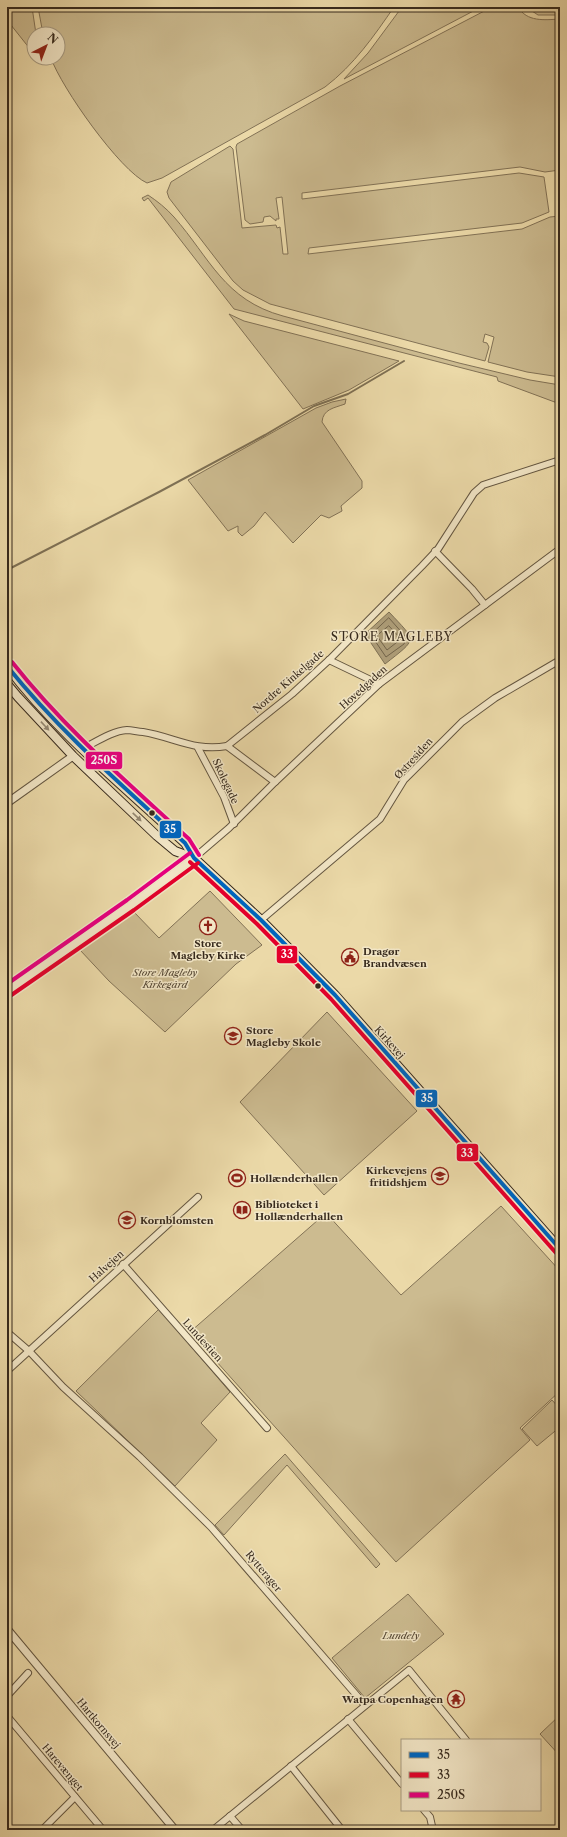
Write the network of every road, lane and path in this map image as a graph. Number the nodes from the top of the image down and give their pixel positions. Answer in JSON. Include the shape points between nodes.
{"nodes":[{"id":1,"x":560,"y":460,"type":"edge"},
{"id":2,"x":560,"y":549,"type":"edge"},
{"id":3,"x":435,"y":551,"type":"junction"},
{"id":4,"x":485,"y":605,"type":"junction"},
{"id":5,"x":329,"y":660,"type":"junction"},
{"id":6,"x":560,"y":660,"type":"edge"},
{"id":7,"x":7,"y":666,"type":"edge"},
{"id":8,"x":7,"y":684,"type":"edge"},
{"id":9,"x":379,"y":684,"type":"junction"},
{"id":10,"x":227,"y":746,"type":"junction"},
{"id":11,"x":198,"y":748,"type":"junction"},
{"id":12,"x":82,"y":750,"type":"junction"},
{"id":13,"x":73,"y":756,"type":"junction"},
{"id":14,"x":275,"y":782,"type":"junction"},
{"id":15,"x":7,"y":803,"type":"edge"},
{"id":16,"x":234,"y":824,"type":"junction"},
{"id":17,"x":194,"y":858,"type":"junction"},
{"id":18,"x":261,"y":920,"type":"junction"},
{"id":19,"x":7,"y":991,"type":"edge"},
{"id":20,"x":198,"y":1196,"type":"dead end"},
{"id":21,"x":560,"y":1249,"type":"edge"},
{"id":22,"x":123,"y":1264,"type":"junction"},
{"id":23,"x":7,"y":1332,"type":"edge"},
{"id":24,"x":29,"y":1351,"type":"junction"},
{"id":25,"x":7,"y":1371,"type":"edge"},
{"id":26,"x":267,"y":1428,"type":"dead end"},
{"id":27,"x":7,"y":1629,"type":"edge"},
{"id":28,"x":28,"y":1673,"type":"dead end"},
{"id":29,"x":7,"y":1696,"type":"edge"},
{"id":30,"x":365,"y":1705,"type":"junction"},
{"id":31,"x":7,"y":1716,"type":"edge"},
{"id":32,"x":348,"y":1719,"type":"junction"},
{"id":33,"x":465,"y":1739,"type":"edge"},
{"id":34,"x":291,"y":1766,"type":"junction"},
{"id":35,"x":401,"y":1783,"type":"edge"},
{"id":36,"x":75,"y":1797,"type":"junction"},
{"id":37,"x":425,"y":1811,"type":"edge"},
{"id":38,"x":230,"y":1816,"type":"junction"},
{"id":39,"x":432,"y":1826,"type":"dead end"},
{"id":40,"x":42,"y":1830,"type":"edge"},
{"id":41,"x":103,"y":1830,"type":"edge"},
{"id":42,"x":175,"y":1830,"type":"edge"},
{"id":43,"x":213,"y":1830,"type":"edge"},
{"id":44,"x":242,"y":1830,"type":"edge"},
{"id":45,"x":342,"y":1830,"type":"edge"}],
"edges":[{"from":1,"to":3,"type":"street","name":"Nordre Kinkelgade","via":[[483,485],[474,492]]},
{"from":2,"to":4,"type":"street","name":"Hovedgaden"},
{"from":3,"to":4,"type":"street"},
{"from":3,"to":5,"type":"street","name":"Nordre Kinkelgade"},
{"from":4,"to":9,"type":"street","name":"Hovedgaden"},
{"from":5,"to":9,"type":"street"},
{"from":5,"to":10,"type":"street","name":"Nordre Kinkelgade","via":[[292,694]]},
{"from":6,"to":18,"type":"street","name":"Østresiden","via":[[495,698],[462,722],[404,780],[380,819]]},
{"from":7,"to":12,"type":"main road","via":[[31,696]]},
{"from":8,"to":13,"type":"main road","one_way":true},
{"from":9,"to":14,"type":"street","name":"Hovedgaden"},
{"from":10,"to":11,"type":"street"},
{"from":10,"to":14,"type":"street"},
{"from":11,"to":12,"type":"street","via":[[161,735],[128,730],[113,734]]},
{"from":11,"to":16,"type":"street","name":"Skolegade","via":[[224,797]]},
{"from":12,"to":17,"type":"main road","via":[[185,843]]},
{"from":13,"to":15,"type":"street"},
{"from":13,"to":17,"type":"main road","one_way":true,"via":[[175,851]]},
{"from":14,"to":16,"type":"street","name":"Hovedgaden"},
{"from":16,"to":17,"type":"street","name":"Hovedgaden"},
{"from":17,"to":18,"type":"main road","name":"Kirkevej"},
{"from":17,"to":19,"type":"street"},
{"from":18,"to":21,"type":"main road","name":"Kirkevej","via":[[335,995]]},
{"from":20,"to":22,"type":"street","name":"Halvejen"},
{"from":22,"to":24,"type":"street","name":"Halvejen"},
{"from":22,"to":26,"type":"street","name":"Lundestien"},
{"from":23,"to":24,"type":"street"},
{"from":24,"to":25,"type":"street","name":"Halvejen"},
{"from":24,"to":30,"type":"street","name":"Rytterager","via":[[64,1388],[140,1457],[211,1527]]},
{"from":27,"to":42,"type":"street","name":"Hartkornsvej"},
{"from":28,"to":29,"type":"street"},
{"from":30,"to":32,"type":"street"},
{"from":30,"to":33,"type":"street","via":[[409,1670]]},
{"from":31,"to":36,"type":"street","name":"Harevænget"},
{"from":32,"to":34,"type":"street"},
{"from":32,"to":35,"type":"street"},
{"from":34,"to":38,"type":"street"},
{"from":34,"to":45,"type":"street"},
{"from":36,"to":40,"type":"street"},
{"from":36,"to":41,"type":"street","name":"Harevænget"},
{"from":37,"to":39,"type":"street","via":[[430,1817]]},
{"from":38,"to":43,"type":"street"},
{"from":38,"to":44,"type":"street"}]}
